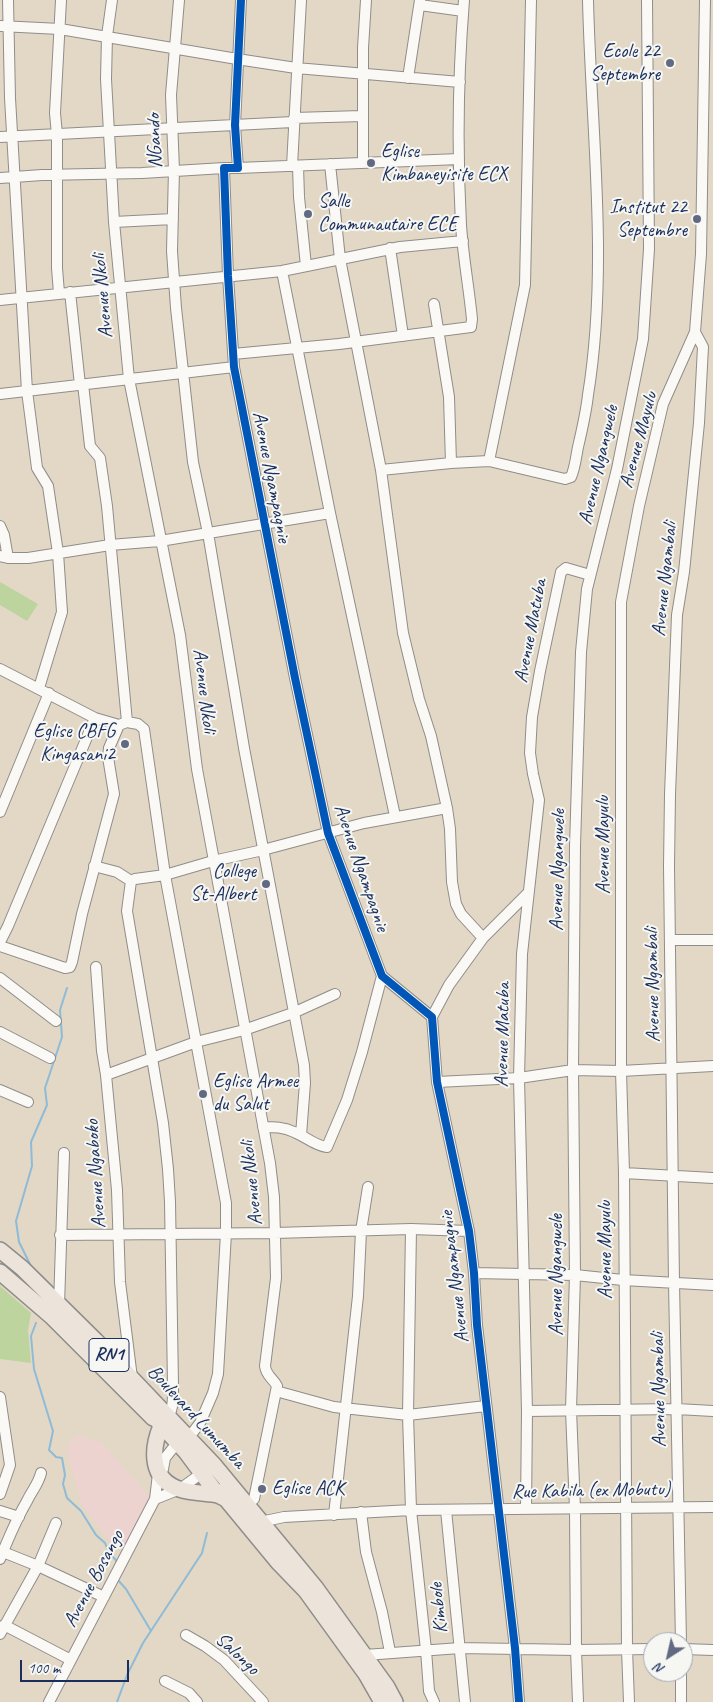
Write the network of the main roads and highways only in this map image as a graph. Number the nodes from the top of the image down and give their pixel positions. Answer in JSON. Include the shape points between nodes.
{"nodes":[{"id":1,"x":0,"y":1250,"type":"edge"},
{"id":2,"x":0,"y":1272,"type":"edge"},
{"id":3,"x":165,"y":1421,"type":"junction"},
{"id":4,"x":208,"y":1469,"type":"junction"},
{"id":5,"x":231,"y":1485,"type":"junction"},
{"id":6,"x":218,"y":1495,"type":"junction"},
{"id":7,"x":360,"y":1658,"type":"junction"},
{"id":8,"x":382,"y":1702,"type":"edge"},
{"id":9,"x":396,"y":1702,"type":"edge"}],
"edges":[{"from":1,"to":3,"type":"highway","name":"Boulevard Lumumba","number":"RN1","via":[[132,1378]]},
{"from":2,"to":3,"type":"highway","name":"Boulevard Lumumba","number":"RN1","via":[[74,1339],[153,1418]]},
{"from":3,"to":4,"type":"highway","name":"Boulevard Lumumba","number":"RN1"},
{"from":3,"to":6,"type":"highway","via":[[156,1437],[158,1474],[180,1489]]},
{"from":4,"to":5,"type":"highway","name":"Boulevard Lumumba","number":"RN1"},
{"from":4,"to":6,"type":"highway","name":"Boulevard Lumumba","number":"RN1"},
{"from":5,"to":6,"type":"highway"},
{"from":5,"to":7,"type":"highway","name":"Boulevard Lumumba","number":"RN1","via":[[315,1587]]},
{"from":6,"to":7,"type":"highway","name":"Boulevard Lumumba","number":"RN1","via":[[226,1499]]},
{"from":7,"to":8,"type":"highway","name":"Boulevard Lumumba","number":"RN1"},
{"from":7,"to":9,"type":"highway","name":"Boulevard Lumumba","number":"RN1","via":[[387,1687]]}]}
